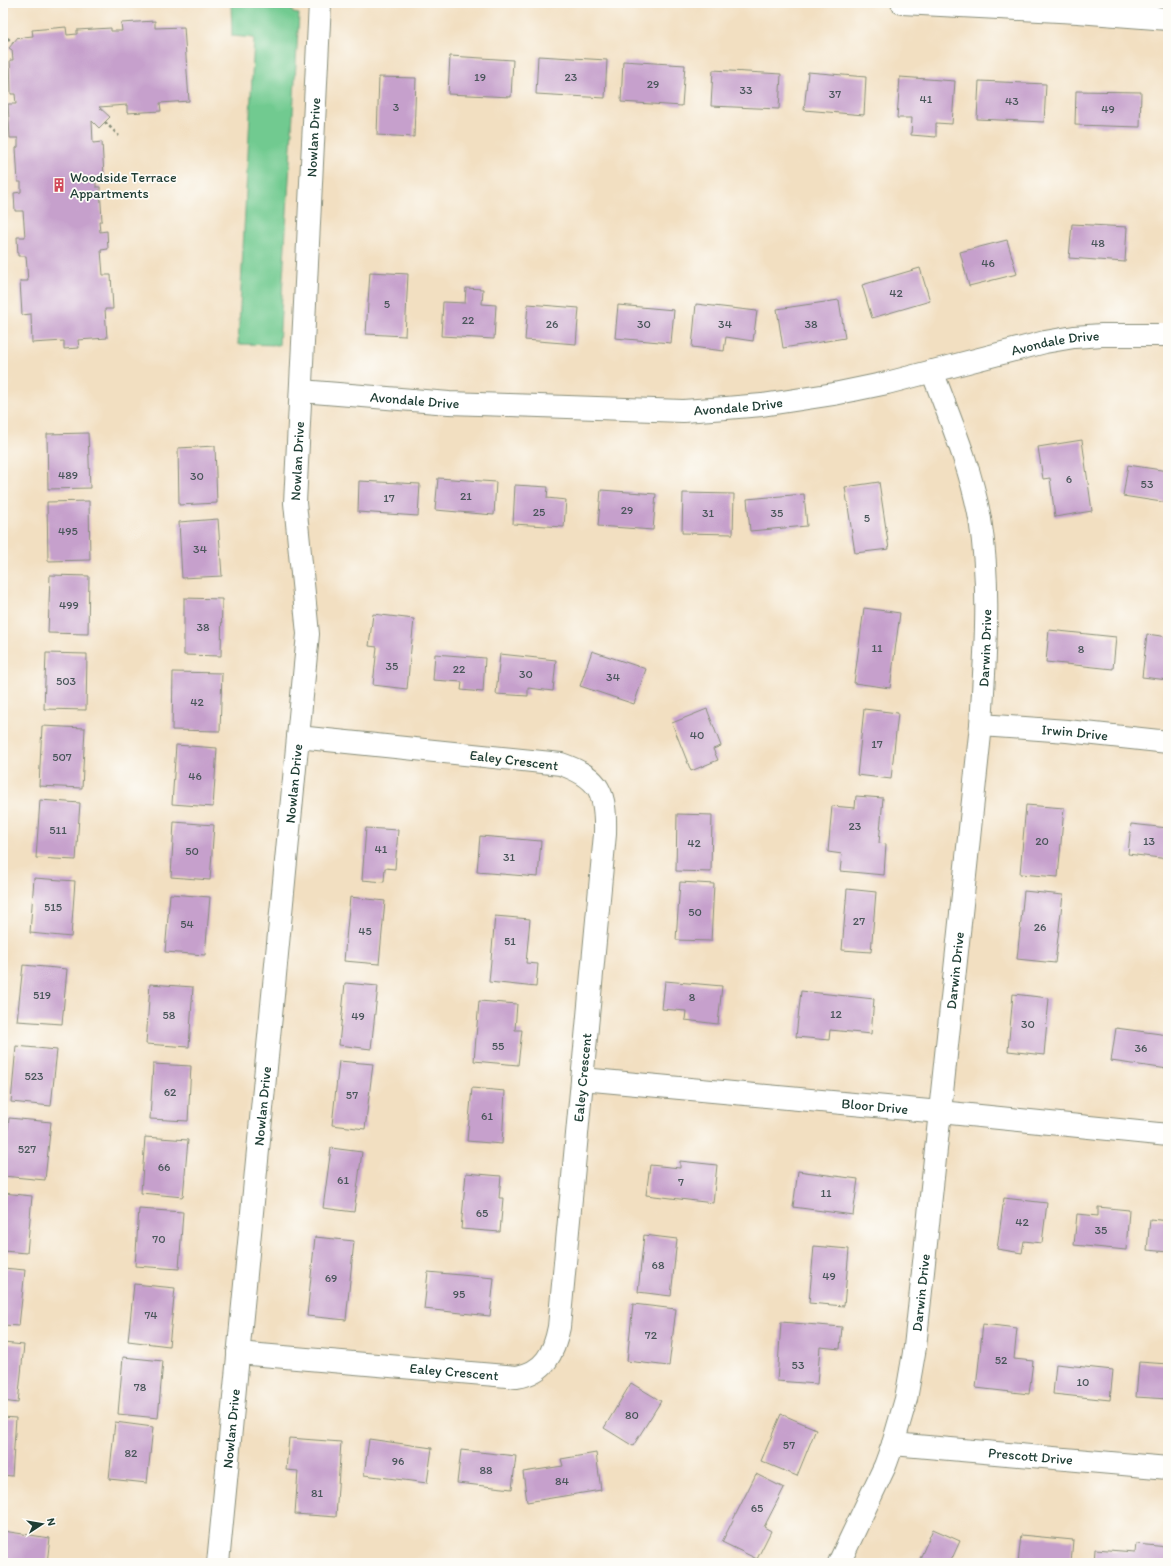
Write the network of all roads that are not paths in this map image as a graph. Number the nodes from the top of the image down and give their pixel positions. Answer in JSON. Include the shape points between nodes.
{"nodes":[{"id":1,"x":320,"y":3,"type":"edge"},
{"id":2,"x":902,"y":3,"type":"edge"},
{"id":3,"x":1168,"y":19,"type":"edge"},
{"id":4,"x":1168,"y":335,"type":"edge"},
{"id":5,"x":932,"y":371,"type":"junction"},
{"id":6,"x":301,"y":391,"type":"junction"},
{"id":7,"x":981,"y":725,"type":"junction"},
{"id":8,"x":298,"y":737,"type":"junction"},
{"id":9,"x":1168,"y":742,"type":"edge"},
{"id":10,"x":582,"y":1079,"type":"junction"},
{"id":11,"x":940,"y":1112,"type":"junction"},
{"id":12,"x":1168,"y":1134,"type":"edge"},
{"id":13,"x":238,"y":1353,"type":"junction"},
{"id":14,"x":894,"y":1444,"type":"junction"},
{"id":15,"x":1168,"y":1468,"type":"edge"},
{"id":16,"x":218,"y":1563,"type":"edge"},
{"id":17,"x":839,"y":1563,"type":"edge"}],
"edges":[{"from":1,"to":6,"type":"street","name":"Nowlan Drive"},
{"from":2,"to":3,"type":"street"},
{"from":4,"to":5,"type":"street","name":"Avondale Drive","via":[[1123,334],[1067,338]]},
{"from":5,"to":6,"type":"street","name":"Avondale Drive","via":[[834,394],[762,405],[683,410],[449,403]]},
{"from":5,"to":7,"type":"street","name":"Darwin Drive","via":[[968,472],[980,519],[986,587]]},
{"from":6,"to":8,"type":"street","name":"Nowlan Drive","via":[[295,503],[308,634]]},
{"from":7,"to":9,"type":"street","name":"Irwin Drive"},
{"from":7,"to":11,"type":"street","name":"Darwin Drive"},
{"from":8,"to":10,"type":"street","name":"Ealey Crescent","via":[[561,764],[578,770],[598,786],[604,800],[606,817]]},
{"from":8,"to":13,"type":"street","name":"Nowlan Drive"},
{"from":10,"to":11,"type":"street","name":"Bloor Drive"},
{"from":10,"to":13,"type":"street","name":"Ealey Crescent","via":[[559,1328],[556,1345],[549,1359],[538,1368],[526,1375],[508,1377]]},
{"from":11,"to":12,"type":"street","name":"Bloor Drive"},
{"from":11,"to":14,"type":"street","name":"Darwin Drive","via":[[915,1347],[906,1399]]},
{"from":13,"to":16,"type":"street","name":"Nowlan Drive"},
{"from":14,"to":15,"type":"street","name":"Prescott Drive"},
{"from":14,"to":17,"type":"street","name":"Darwin Drive"}]}
